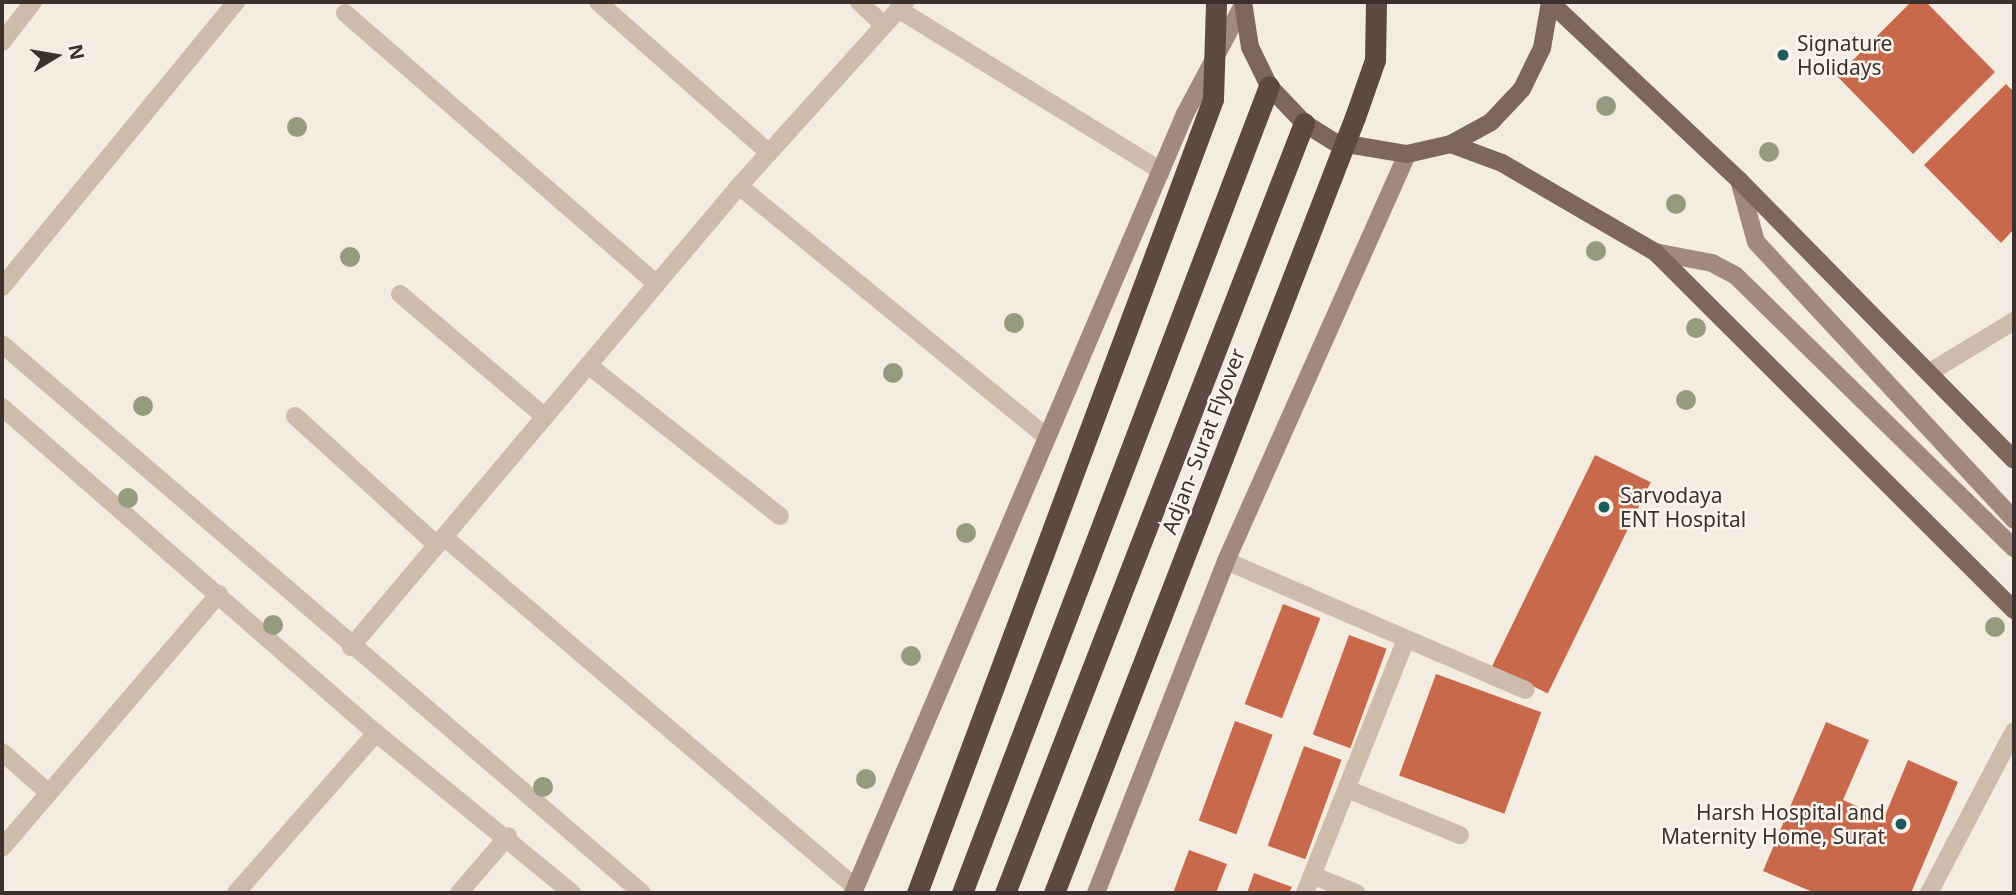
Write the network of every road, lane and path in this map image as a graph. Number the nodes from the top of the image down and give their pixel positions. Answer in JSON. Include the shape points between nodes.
{"nodes":[{"id":1,"x":33,"y":2,"type":"edge"},
{"id":2,"x":236,"y":2,"type":"edge"},
{"id":3,"x":598,"y":2,"type":"edge"},
{"id":4,"x":859,"y":2,"type":"edge"},
{"id":5,"x":1216,"y":2,"type":"edge"},
{"id":6,"x":1377,"y":2,"type":"edge"},
{"id":7,"x":1550,"y":2,"type":"edge"},
{"id":8,"x":1243,"y":4,"type":"edge"},
{"id":9,"x":901,"y":6,"type":"edge"},
{"id":10,"x":345,"y":13,"type":"dead end"},
{"id":11,"x":884,"y":25,"type":"junction"},
{"id":12,"x":2,"y":42,"type":"edge"},
{"id":13,"x":1269,"y":86,"type":"junction"},
{"id":14,"x":1304,"y":123,"type":"junction"},
{"id":15,"x":1451,"y":145,"type":"junction"},
{"id":16,"x":769,"y":153,"type":"junction"},
{"id":17,"x":1407,"y":154,"type":"junction"},
{"id":18,"x":1161,"y":171,"type":"junction"},
{"id":19,"x":1738,"y":180,"type":"junction"},
{"id":20,"x":739,"y":186,"type":"junction"},
{"id":21,"x":1655,"y":252,"type":"junction"},
{"id":22,"x":657,"y":284,"type":"junction"},
{"id":23,"x":2,"y":287,"type":"edge"},
{"id":24,"x":400,"y":294,"type":"dead end"},
{"id":25,"x":2014,"y":320,"type":"edge"},
{"id":26,"x":2,"y":344,"type":"edge"},
{"id":27,"x":588,"y":365,"type":"junction"},
{"id":28,"x":1930,"y":372,"type":"junction"},
{"id":29,"x":2,"y":407,"type":"edge"},
{"id":30,"x":295,"y":416,"type":"dead end"},
{"id":31,"x":545,"y":417,"type":"junction"},
{"id":32,"x":1047,"y":437,"type":"junction"},
{"id":33,"x":2014,"y":460,"type":"edge"},
{"id":34,"x":780,"y":516,"type":"dead end"},
{"id":35,"x":2014,"y":520,"type":"edge"},
{"id":36,"x":441,"y":541,"type":"junction"},
{"id":37,"x":2014,"y":548,"type":"edge"},
{"id":38,"x":1226,"y":562,"type":"junction"},
{"id":39,"x":219,"y":594,"type":"junction"},
{"id":40,"x":2014,"y":610,"type":"edge"},
{"id":41,"x":1406,"y":639,"type":"junction"},
{"id":42,"x":351,"y":647,"type":"junction"},
{"id":43,"x":1525,"y":690,"type":"dead end"},
{"id":44,"x":2014,"y":731,"type":"edge"},
{"id":45,"x":376,"y":733,"type":"junction"},
{"id":46,"x":2,"y":752,"type":"edge"},
{"id":47,"x":1347,"y":789,"type":"junction"},
{"id":48,"x":48,"y":793,"type":"junction"},
{"id":49,"x":1460,"y":835,"type":"dead end"},
{"id":50,"x":508,"y":836,"type":"junction"},
{"id":51,"x":2,"y":848,"type":"edge"},
{"id":52,"x":1312,"y":875,"type":"junction"},
{"id":53,"x":851,"y":891,"type":"edge"},
{"id":54,"x":236,"y":893,"type":"edge"},
{"id":55,"x":459,"y":893,"type":"edge"},
{"id":56,"x":572,"y":893,"type":"edge"},
{"id":57,"x":642,"y":893,"type":"edge"},
{"id":58,"x":917,"y":893,"type":"edge"},
{"id":59,"x":962,"y":893,"type":"edge"},
{"id":60,"x":1005,"y":893,"type":"edge"},
{"id":61,"x":1054,"y":893,"type":"edge"},
{"id":62,"x":1096,"y":893,"type":"edge"},
{"id":63,"x":1305,"y":893,"type":"edge"},
{"id":64,"x":1356,"y":893,"type":"edge"},
{"id":65,"x":1929,"y":893,"type":"edge"}],
"edges":[{"from":1,"to":12,"type":"street"},
{"from":2,"to":23,"type":"street"},
{"from":3,"to":16,"type":"street"},
{"from":4,"to":11,"type":"street"},
{"from":5,"to":58,"type":"highway","bridge":true,"via":[[1213,99]]},
{"from":6,"to":61,"type":"highway","name":"Adjan- Surat Flyover","bridge":true,"via":[[1375,60],[1355,117]]},
{"from":7,"to":15,"type":"main road","via":[[1542,48],[1522,89],[1491,122]]},
{"from":7,"to":19,"type":"main road"},
{"from":8,"to":13,"type":"main road","via":[[1250,47]]},
{"from":8,"to":18,"type":"street"},
{"from":9,"to":11,"type":"street"},
{"from":9,"to":18,"type":"street"},
{"from":10,"to":22,"type":"street"},
{"from":11,"to":16,"type":"street"},
{"from":13,"to":14,"type":"main road"},
{"from":13,"to":59,"type":"highway"},
{"from":14,"to":17,"type":"main road","via":[[1359,149]]},
{"from":14,"to":60,"type":"highway"},
{"from":15,"to":17,"type":"main road"},
{"from":15,"to":21,"type":"main road","via":[[1502,163]]},
{"from":16,"to":20,"type":"street"},
{"from":17,"to":38,"type":"street"},
{"from":18,"to":32,"type":"street"},
{"from":19,"to":28,"type":"main road"},
{"from":19,"to":35,"type":"street","via":[[1756,242]]},
{"from":20,"to":22,"type":"street"},
{"from":20,"to":32,"type":"street"},
{"from":21,"to":37,"type":"street","via":[[1713,262],[1735,275]]},
{"from":21,"to":40,"type":"main road"},
{"from":22,"to":27,"type":"street"},
{"from":24,"to":31,"type":"street"},
{"from":25,"to":28,"type":"street"},
{"from":26,"to":42,"type":"street"},
{"from":27,"to":31,"type":"street"},
{"from":27,"to":34,"type":"street"},
{"from":28,"to":33,"type":"main road"},
{"from":29,"to":39,"type":"street"},
{"from":30,"to":36,"type":"street"},
{"from":31,"to":36,"type":"street"},
{"from":32,"to":53,"type":"street"},
{"from":36,"to":42,"type":"street"},
{"from":36,"to":53,"type":"street"},
{"from":38,"to":41,"type":"street"},
{"from":38,"to":62,"type":"street"},
{"from":39,"to":45,"type":"street"},
{"from":39,"to":48,"type":"street"},
{"from":41,"to":43,"type":"street"},
{"from":41,"to":47,"type":"street"},
{"from":42,"to":57,"type":"street"},
{"from":44,"to":65,"type":"street"},
{"from":45,"to":50,"type":"street"},
{"from":45,"to":54,"type":"street"},
{"from":46,"to":48,"type":"street"},
{"from":47,"to":49,"type":"street"},
{"from":47,"to":52,"type":"street"},
{"from":48,"to":51,"type":"street"},
{"from":50,"to":55,"type":"street"},
{"from":50,"to":56,"type":"street"},
{"from":52,"to":63,"type":"street"},
{"from":52,"to":64,"type":"street"}]}
